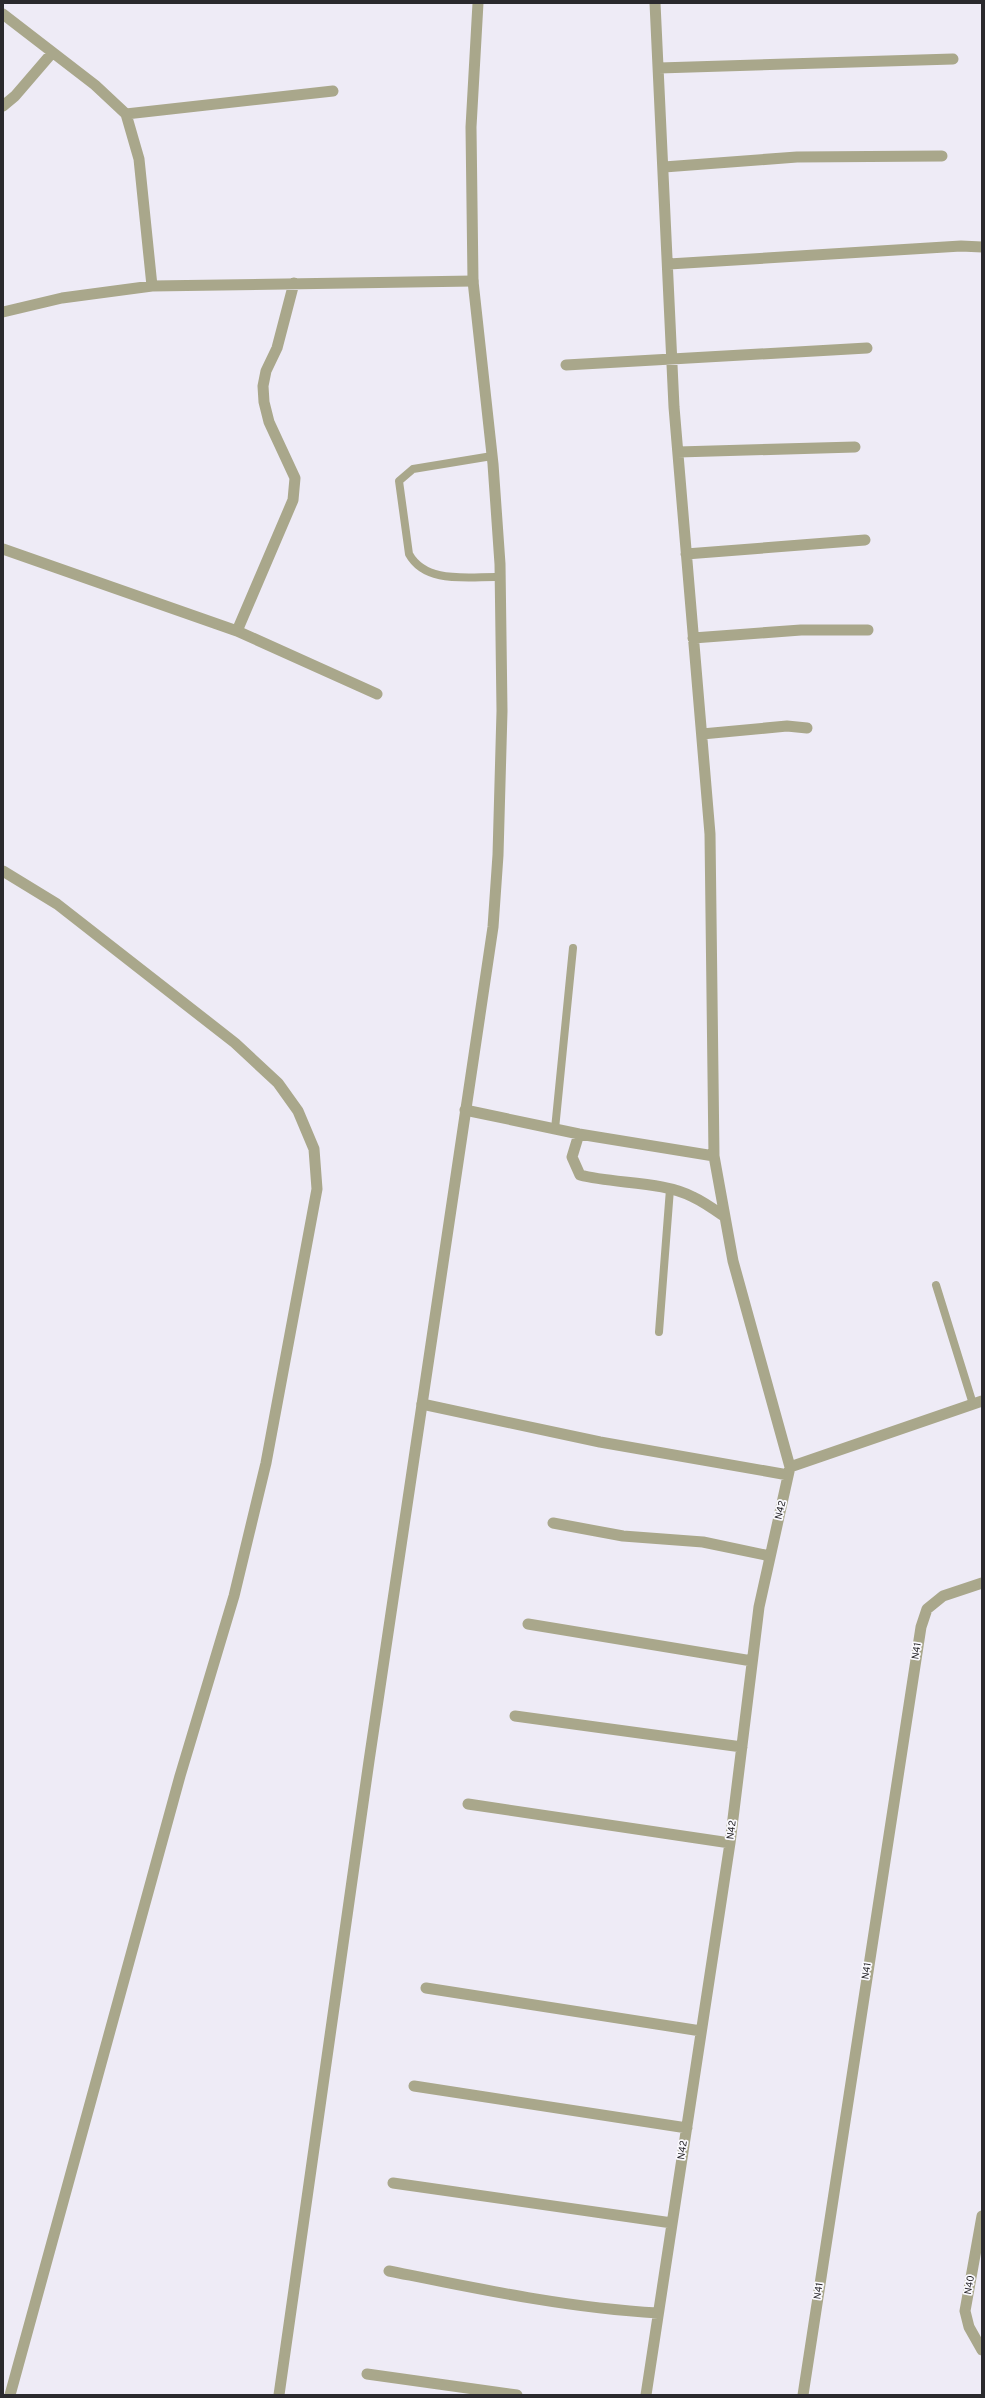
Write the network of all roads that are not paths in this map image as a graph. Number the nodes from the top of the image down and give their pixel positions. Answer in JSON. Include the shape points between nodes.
{"nodes":[{"id":1,"x":478,"y":3,"type":"edge"},
{"id":2,"x":655,"y":3,"type":"edge"},
{"id":3,"x":3,"y":14,"type":"edge"},
{"id":4,"x":52,"y":53,"type":"junction"},
{"id":5,"x":953,"y":59,"type":"dead end"},
{"id":6,"x":659,"y":68,"type":"junction"},
{"id":7,"x":333,"y":91,"type":"dead end"},
{"id":8,"x":3,"y":106,"type":"edge"},
{"id":9,"x":126,"y":114,"type":"junction"},
{"id":10,"x":942,"y":156,"type":"dead end"},
{"id":11,"x":664,"y":167,"type":"junction"},
{"id":12,"x":982,"y":246,"type":"edge"},
{"id":13,"x":669,"y":264,"type":"junction"},
{"id":14,"x":473,"y":281,"type":"junction"},
{"id":15,"x":294,"y":283,"type":"junction"},
{"id":16,"x":152,"y":286,"type":"junction"},
{"id":17,"x":3,"y":312,"type":"edge"},
{"id":18,"x":867,"y":348,"type":"dead end"},
{"id":19,"x":673,"y":359,"type":"junction"},
{"id":20,"x":566,"y":365,"type":"dead end"},
{"id":21,"x":855,"y":447,"type":"dead end"},
{"id":22,"x":678,"y":452,"type":"junction"},
{"id":23,"x":492,"y":456,"type":"junction"},
{"id":24,"x":864,"y":540,"type":"dead end"},
{"id":25,"x":3,"y":549,"type":"edge"},
{"id":26,"x":686,"y":554,"type":"junction"},
{"id":27,"x":500,"y":577,"type":"junction"},
{"id":28,"x":868,"y":630,"type":"dead end"},
{"id":29,"x":237,"y":631,"type":"junction"},
{"id":30,"x":693,"y":638,"type":"junction"},
{"id":31,"x":377,"y":694,"type":"dead end"},
{"id":32,"x":807,"y":728,"type":"dead end"},
{"id":33,"x":702,"y":734,"type":"junction"},
{"id":34,"x":3,"y":871,"type":"edge"},
{"id":35,"x":573,"y":948,"type":"dead end"},
{"id":36,"x":465,"y":1110,"type":"junction"},
{"id":37,"x":555,"y":1129,"type":"junction"},
{"id":38,"x":578,"y":1134,"type":"junction"},
{"id":39,"x":714,"y":1156,"type":"junction"},
{"id":40,"x":670,"y":1189,"type":"junction"},
{"id":41,"x":725,"y":1217,"type":"junction"},
{"id":42,"x":936,"y":1285,"type":"dead end"},
{"id":43,"x":659,"y":1332,"type":"dead end"},
{"id":44,"x":978,"y":1402,"type":"edge"},
{"id":45,"x":422,"y":1404,"type":"junction"},
{"id":46,"x":789,"y":1471,"type":"junction"},
{"id":47,"x":553,"y":1523,"type":"dead end"},
{"id":48,"x":770,"y":1556,"type":"junction"},
{"id":49,"x":982,"y":1583,"type":"edge"},
{"id":50,"x":528,"y":1624,"type":"dead end"},
{"id":51,"x":752,"y":1661,"type":"junction"},
{"id":52,"x":515,"y":1716,"type":"dead end"},
{"id":53,"x":742,"y":1748,"type":"junction"},
{"id":54,"x":468,"y":1804,"type":"dead end"},
{"id":55,"x":730,"y":1843,"type":"junction"},
{"id":56,"x":426,"y":1988,"type":"dead end"},
{"id":57,"x":702,"y":2031,"type":"junction"},
{"id":58,"x":414,"y":2086,"type":"dead end"},
{"id":59,"x":686,"y":2128,"type":"junction"},
{"id":60,"x":393,"y":2183,"type":"dead end"},
{"id":61,"x":982,"y":2216,"type":"edge"},
{"id":62,"x":672,"y":2223,"type":"junction"},
{"id":63,"x":390,"y":2271,"type":"dead end"},
{"id":64,"x":658,"y":2313,"type":"junction"},
{"id":65,"x":982,"y":2350,"type":"edge"},
{"id":66,"x":367,"y":2374,"type":"dead end"},
{"id":67,"x":10,"y":2395,"type":"edge"},
{"id":68,"x":279,"y":2395,"type":"edge"},
{"id":69,"x":517,"y":2395,"type":"edge"},
{"id":70,"x":646,"y":2395,"type":"edge"},
{"id":71,"x":803,"y":2395,"type":"edge"}],
"edges":[{"from":1,"to":14,"type":"street","via":[[470,127]]},
{"from":2,"to":6,"type":"street"},
{"from":3,"to":4,"type":"street"},
{"from":4,"to":8,"type":"street","via":[[15,96]]},
{"from":4,"to":9,"type":"street","via":[[95,85]]},
{"from":5,"to":6,"type":"street"},
{"from":6,"to":11,"type":"street"},
{"from":7,"to":9,"type":"street"},
{"from":9,"to":16,"type":"street","via":[[138,159]]},
{"from":10,"to":11,"type":"street","via":[[797,157]]},
{"from":11,"to":13,"type":"street"},
{"from":12,"to":13,"type":"street"},
{"from":13,"to":19,"type":"street"},
{"from":14,"to":15,"type":"street"},
{"from":14,"to":23,"type":"street"},
{"from":15,"to":16,"type":"street"},
{"from":15,"to":29,"type":"street","via":[[277,348],[266,371],[264,402],[269,422],[296,478],[296,489]]},
{"from":16,"to":17,"type":"street","via":[[62,298]]},
{"from":18,"to":19,"type":"street"},
{"from":19,"to":20,"type":"street"},
{"from":19,"to":22,"type":"street"},
{"from":21,"to":22,"type":"street"},
{"from":22,"to":26,"type":"street"},
{"from":23,"to":27,"type":"street"},
{"from":23,"to":27,"type":"lane","via":[[413,469],[399,481],[409,554],[413,562],[438,576]]},
{"from":24,"to":26,"type":"street"},
{"from":25,"to":29,"type":"street"},
{"from":26,"to":30,"type":"street"},
{"from":27,"to":36,"type":"street","via":[[502,711],[498,855],[493,927]]},
{"from":28,"to":30,"type":"street","via":[[801,630]]},
{"from":29,"to":31,"type":"street"},
{"from":30,"to":33,"type":"street"},
{"from":32,"to":33,"type":"street","via":[[787,726]]},
{"from":33,"to":39,"type":"street","via":[[710,834]]},
{"from":34,"to":67,"type":"street","via":[[57,904],[235,1043],[278,1083],[298,1111],[314,1149],[317,1189],[266,1463],[234,1596],[180,1776]]},
{"from":35,"to":37,"type":"lane"},
{"from":36,"to":37,"type":"street"},
{"from":36,"to":45,"type":"street"},
{"from":37,"to":38,"type":"street"},
{"from":38,"to":39,"type":"street"},
{"from":38,"to":40,"type":"street","via":[[572,1156],[580,1175],[599,1180]]},
{"from":39,"to":41,"type":"street"},
{"from":40,"to":41,"type":"street","via":[[693,1196]]},
{"from":40,"to":43,"type":"lane"},
{"from":41,"to":46,"type":"street","via":[[733,1261]]},
{"from":42,"to":44,"type":"lane"},
{"from":44,"to":46,"type":"street"},
{"from":45,"to":46,"type":"street","via":[[600,1442]]},
{"from":45,"to":68,"type":"street"},
{"from":46,"to":48,"type":"street","name":"N42"},
{"from":47,"to":48,"type":"street","via":[[623,1536],[703,1542]]},
{"from":48,"to":51,"type":"street","name":"N42","via":[[759,1607]]},
{"from":49,"to":71,"type":"street","name":"N41","via":[[944,1596],[927,1609],[921,1627]]},
{"from":50,"to":51,"type":"street"},
{"from":51,"to":53,"type":"street","name":"N42"},
{"from":52,"to":53,"type":"street"},
{"from":53,"to":55,"type":"street","name":"N42"},
{"from":54,"to":55,"type":"street"},
{"from":55,"to":57,"type":"street","name":"N42"},
{"from":56,"to":57,"type":"street"},
{"from":57,"to":59,"type":"street","name":"N42"},
{"from":58,"to":59,"type":"street"},
{"from":59,"to":62,"type":"street","name":"N42"},
{"from":60,"to":62,"type":"street"},
{"from":61,"to":65,"type":"street","name":"N40","via":[[965,2311],[969,2327]]},
{"from":62,"to":64,"type":"street","name":"N42"},
{"from":63,"to":64,"type":"street","via":[[516,2296],[614,2310]]},
{"from":64,"to":70,"type":"street","name":"N42"},
{"from":66,"to":69,"type":"street"}]}
